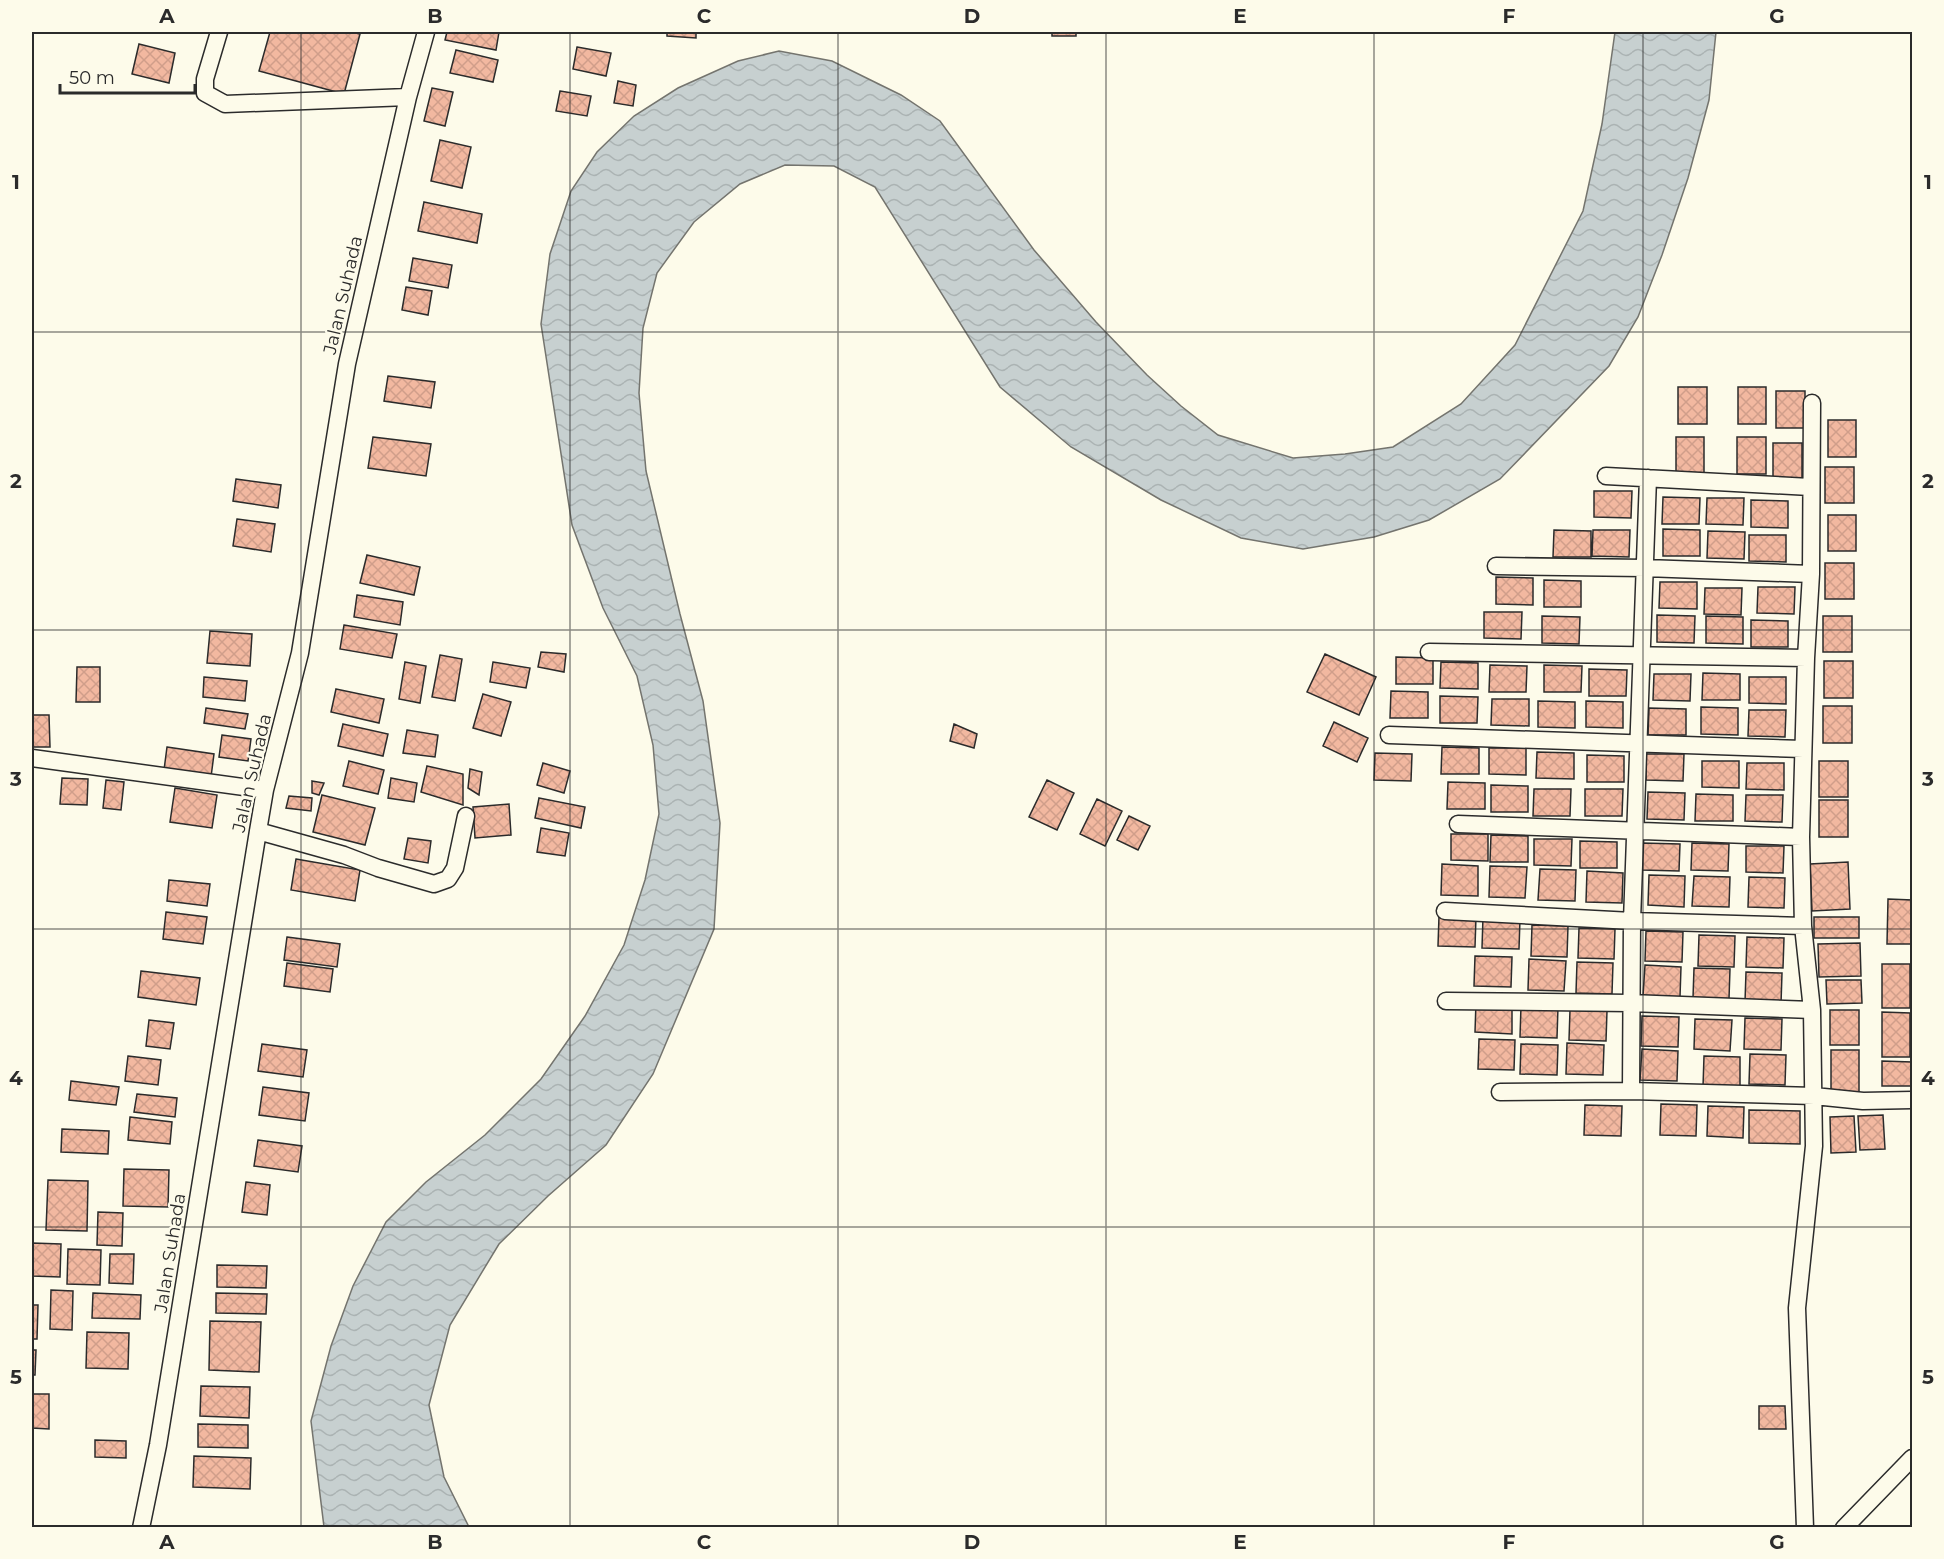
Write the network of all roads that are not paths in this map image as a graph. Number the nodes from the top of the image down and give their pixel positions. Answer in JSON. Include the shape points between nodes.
{"nodes":[{"id":1,"x":219,"y":32,"type":"edge"},
{"id":2,"x":426,"y":32,"type":"edge"},
{"id":3,"x":408,"y":98,"type":"junction"},
{"id":4,"x":1812,"y":403,"type":"dead end"},
{"id":5,"x":1606,"y":476,"type":"dead end"},
{"id":6,"x":1648,"y":478,"type":"junction"},
{"id":7,"x":1810,"y":487,"type":"junction"},
{"id":8,"x":1496,"y":566,"type":"dead end"},
{"id":9,"x":1645,"y":568,"type":"junction"},
{"id":10,"x":1811,"y":574,"type":"junction"},
{"id":11,"x":1429,"y":652,"type":"dead end"},
{"id":12,"x":1641,"y":656,"type":"junction"},
{"id":13,"x":1806,"y":658,"type":"junction"},
{"id":14,"x":1389,"y":735,"type":"dead end"},
{"id":15,"x":1638,"y":743,"type":"junction"},
{"id":16,"x":1803,"y":749,"type":"junction"},
{"id":17,"x":32,"y":758,"type":"edge"},
{"id":18,"x":265,"y":790,"type":"junction"},
{"id":19,"x":466,"y":816,"type":"dead end"},
{"id":20,"x":1458,"y":824,"type":"dead end"},
{"id":21,"x":258,"y":831,"type":"junction"},
{"id":22,"x":1636,"y":831,"type":"junction"},
{"id":23,"x":1801,"y":837,"type":"junction"},
{"id":24,"x":1445,"y":912,"type":"dead end"},
{"id":25,"x":1632,"y":921,"type":"junction"},
{"id":26,"x":1803,"y":926,"type":"junction"},
{"id":27,"x":1446,"y":1001,"type":"dead end"},
{"id":28,"x":1630,"y":1003,"type":"junction"},
{"id":29,"x":1812,"y":1010,"type":"junction"},
{"id":30,"x":1631,"y":1091,"type":"junction"},
{"id":31,"x":1500,"y":1092,"type":"dead end"},
{"id":32,"x":1814,"y":1096,"type":"junction"},
{"id":33,"x":1912,"y":1100,"type":"edge"},
{"id":34,"x":1912,"y":1458,"type":"edge"},
{"id":35,"x":141,"y":1527,"type":"edge"},
{"id":36,"x":1805,"y":1527,"type":"edge"},
{"id":37,"x":1844,"y":1527,"type":"edge"}],
"edges":[{"from":1,"to":3,"type":"street","via":[[205,79],[205,93],[225,104]]},
{"from":2,"to":3,"type":"street","name":"Jalan Suhada"},
{"from":3,"to":18,"type":"street","name":"Jalan Suhada","via":[[347,364],[300,653]]},
{"from":4,"to":7,"type":"street"},
{"from":5,"to":6,"type":"street"},
{"from":6,"to":7,"type":"street"},
{"from":6,"to":9,"type":"street"},
{"from":7,"to":10,"type":"street"},
{"from":8,"to":9,"type":"street"},
{"from":9,"to":10,"type":"street"},
{"from":9,"to":12,"type":"street"},
{"from":10,"to":13,"type":"street"},
{"from":11,"to":12,"type":"street"},
{"from":12,"to":13,"type":"street"},
{"from":12,"to":15,"type":"street"},
{"from":13,"to":16,"type":"street"},
{"from":14,"to":15,"type":"street"},
{"from":15,"to":16,"type":"street"},
{"from":15,"to":22,"type":"street"},
{"from":16,"to":23,"type":"street"},
{"from":17,"to":18,"type":"street"},
{"from":18,"to":21,"type":"street","name":"Jalan Suhada"},
{"from":19,"to":21,"type":"street","via":[[455,868],[448,879],[434,884]]},
{"from":20,"to":22,"type":"street"},
{"from":21,"to":35,"type":"street","name":"Jalan Suhada","via":[[162,1422]]},
{"from":22,"to":23,"type":"street"},
{"from":22,"to":25,"type":"street"},
{"from":23,"to":26,"type":"street"},
{"from":24,"to":25,"type":"street"},
{"from":25,"to":26,"type":"street"},
{"from":25,"to":28,"type":"street"},
{"from":26,"to":29,"type":"street"},
{"from":27,"to":28,"type":"street"},
{"from":28,"to":29,"type":"street"},
{"from":28,"to":30,"type":"street"},
{"from":29,"to":32,"type":"street"},
{"from":30,"to":31,"type":"street"},
{"from":30,"to":32,"type":"street"},
{"from":32,"to":33,"type":"street"},
{"from":32,"to":36,"type":"street","via":[[1814,1146],[1797,1308]]},
{"from":34,"to":37,"type":"street"}]}
